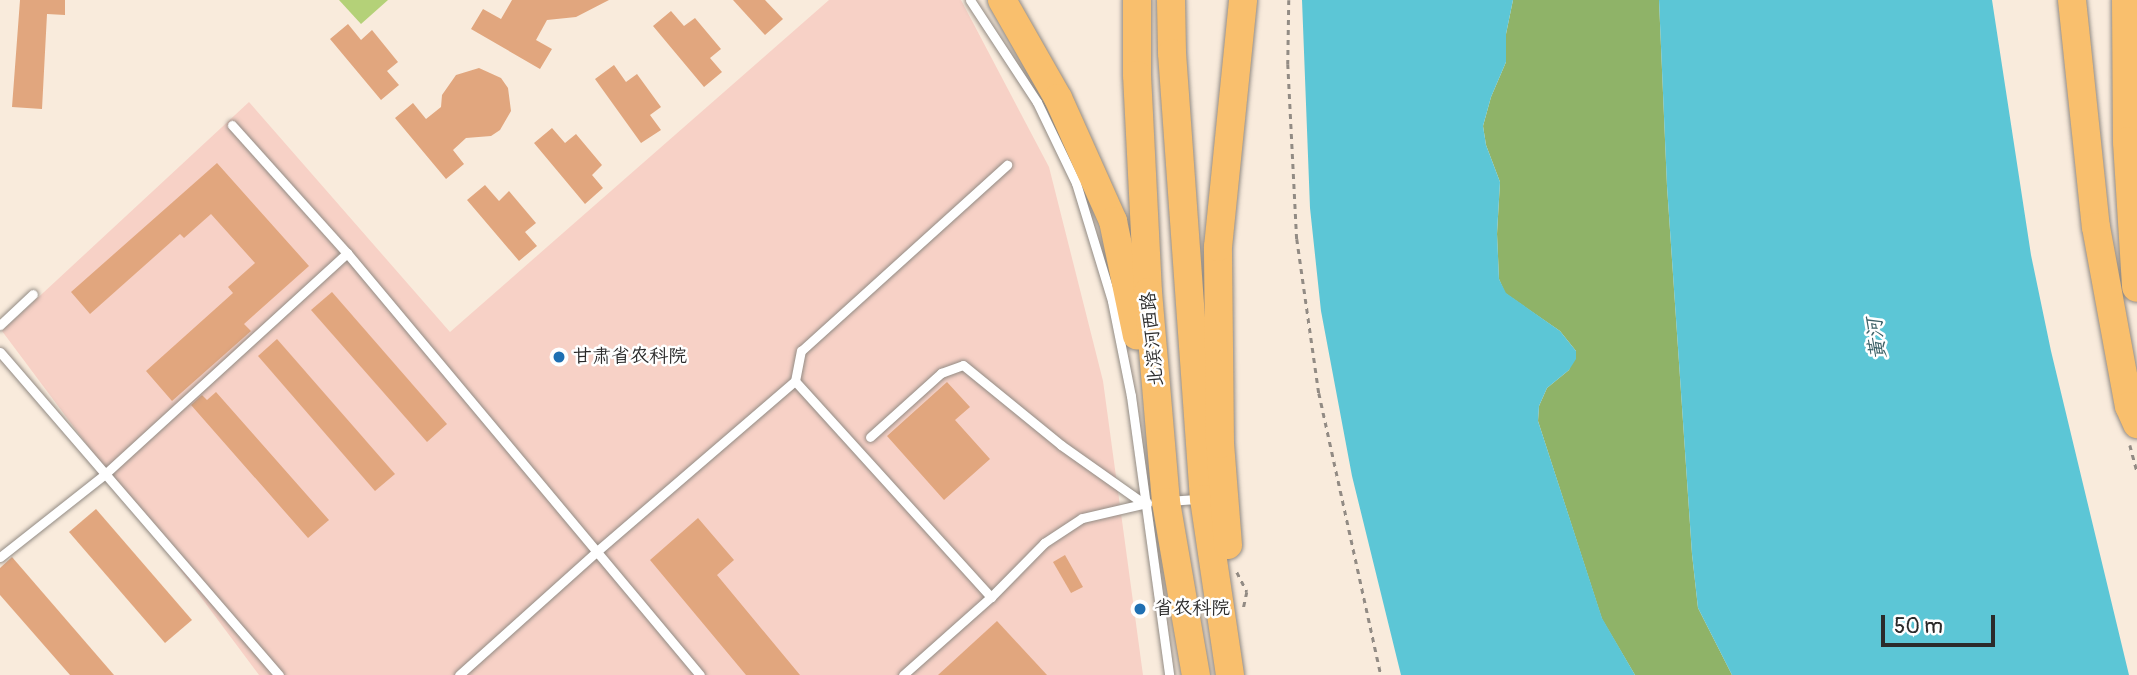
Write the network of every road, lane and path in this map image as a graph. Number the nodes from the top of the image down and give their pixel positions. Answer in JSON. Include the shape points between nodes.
{"nodes":[{"id":1,"x":970,"y":0,"type":"edge"},
{"id":2,"x":1002,"y":0,"type":"edge"},
{"id":3,"x":1137,"y":0,"type":"edge"},
{"id":4,"x":1171,"y":0,"type":"edge"},
{"id":5,"x":1177,"y":0,"type":"edge"},
{"id":6,"x":1289,"y":0,"type":"edge"},
{"id":7,"x":2072,"y":0,"type":"edge"},
{"id":8,"x":2090,"y":0,"type":"edge"},
{"id":9,"x":2127,"y":0,"type":"edge"},
{"id":10,"x":1242,"y":8,"type":"edge"},
{"id":11,"x":1171,"y":53,"type":"junction"},
{"id":12,"x":232,"y":125,"type":"dead end"},
{"id":13,"x":1007,"y":165,"type":"dead end"},
{"id":14,"x":346,"y":253,"type":"junction"},
{"id":15,"x":2137,"y":287,"type":"edge"},
{"id":16,"x":33,"y":294,"type":"dead end"},
{"id":17,"x":0,"y":325,"type":"edge"},
{"id":18,"x":0,"y":352,"type":"edge"},
{"id":19,"x":2137,"y":365,"type":"edge"},
{"id":20,"x":795,"y":381,"type":"junction"},
{"id":21,"x":2137,"y":424,"type":"edge"},
{"id":22,"x":870,"y":437,"type":"dead end"},
{"id":23,"x":1162,"y":450,"type":"junction"},
{"id":24,"x":104,"y":474,"type":"junction"},
{"id":25,"x":1204,"y":499,"type":"junction"},
{"id":26,"x":1155,"y":502,"type":"junction"},
{"id":27,"x":596,"y":552,"type":"junction"},
{"id":28,"x":0,"y":557,"type":"edge"},
{"id":29,"x":991,"y":597,"type":"junction"},
{"id":30,"x":279,"y":675,"type":"edge"},
{"id":31,"x":459,"y":675,"type":"edge"},
{"id":32,"x":700,"y":675,"type":"edge"},
{"id":33,"x":903,"y":675,"type":"edge"},
{"id":34,"x":1168,"y":675,"type":"edge"},
{"id":35,"x":1196,"y":675,"type":"edge"},
{"id":36,"x":1230,"y":675,"type":"edge"},
{"id":37,"x":1236,"y":675,"type":"edge"},
{"id":38,"x":1381,"y":675,"type":"edge"}],
"edges":[{"from":1,"to":26,"type":"lane","via":[[1037,102],[1076,183],[1112,301]]},
{"from":2,"to":23,"type":"main road","via":[[1058,98],[1113,221]]},
{"from":3,"to":23,"type":"main road","name":"北滨河西路","via":[[1148,292]]},
{"from":4,"to":11,"type":"main road","name":"北滨河西路"},
{"from":5,"to":11,"type":"main road"},
{"from":6,"to":38,"type":"path","via":[[1297,239],[1319,393]]},
{"from":7,"to":21,"type":"main road","via":[[2096,227],[2129,406]]},
{"from":8,"to":19,"type":"main road","via":[[2119,292]]},
{"from":9,"to":15,"type":"highway","via":[[2127,142]]},
{"from":10,"to":37,"type":"main road","via":[[1218,247],[1220,444]]},
{"from":11,"to":25,"type":"main road","name":"北滨河西路"},
{"from":12,"to":14,"type":"lane"},
{"from":13,"to":20,"type":"lane","via":[[801,351]]},
{"from":14,"to":24,"type":"lane"},
{"from":14,"to":27,"type":"lane"},
{"from":16,"to":17,"type":"lane"},
{"from":18,"to":24,"type":"lane"},
{"from":20,"to":27,"type":"lane"},
{"from":20,"to":29,"type":"lane"},
{"from":22,"to":26,"type":"lane","via":[[942,373],[962,365],[1061,445]]},
{"from":23,"to":26,"type":"main road","name":"北滨河西路"},
{"from":24,"to":28,"type":"lane"},
{"from":24,"to":30,"type":"lane"},
{"from":25,"to":26,"type":"lane"},
{"from":25,"to":36,"type":"main road","name":"北滨河西路"},
{"from":26,"to":29,"type":"lane","via":[[1082,518],[1044,543]]},
{"from":26,"to":34,"type":"lane"},
{"from":26,"to":35,"type":"main road","name":"北滨河西路"},
{"from":27,"to":31,"type":"lane"},
{"from":27,"to":32,"type":"lane"},
{"from":29,"to":33,"type":"lane"}]}
